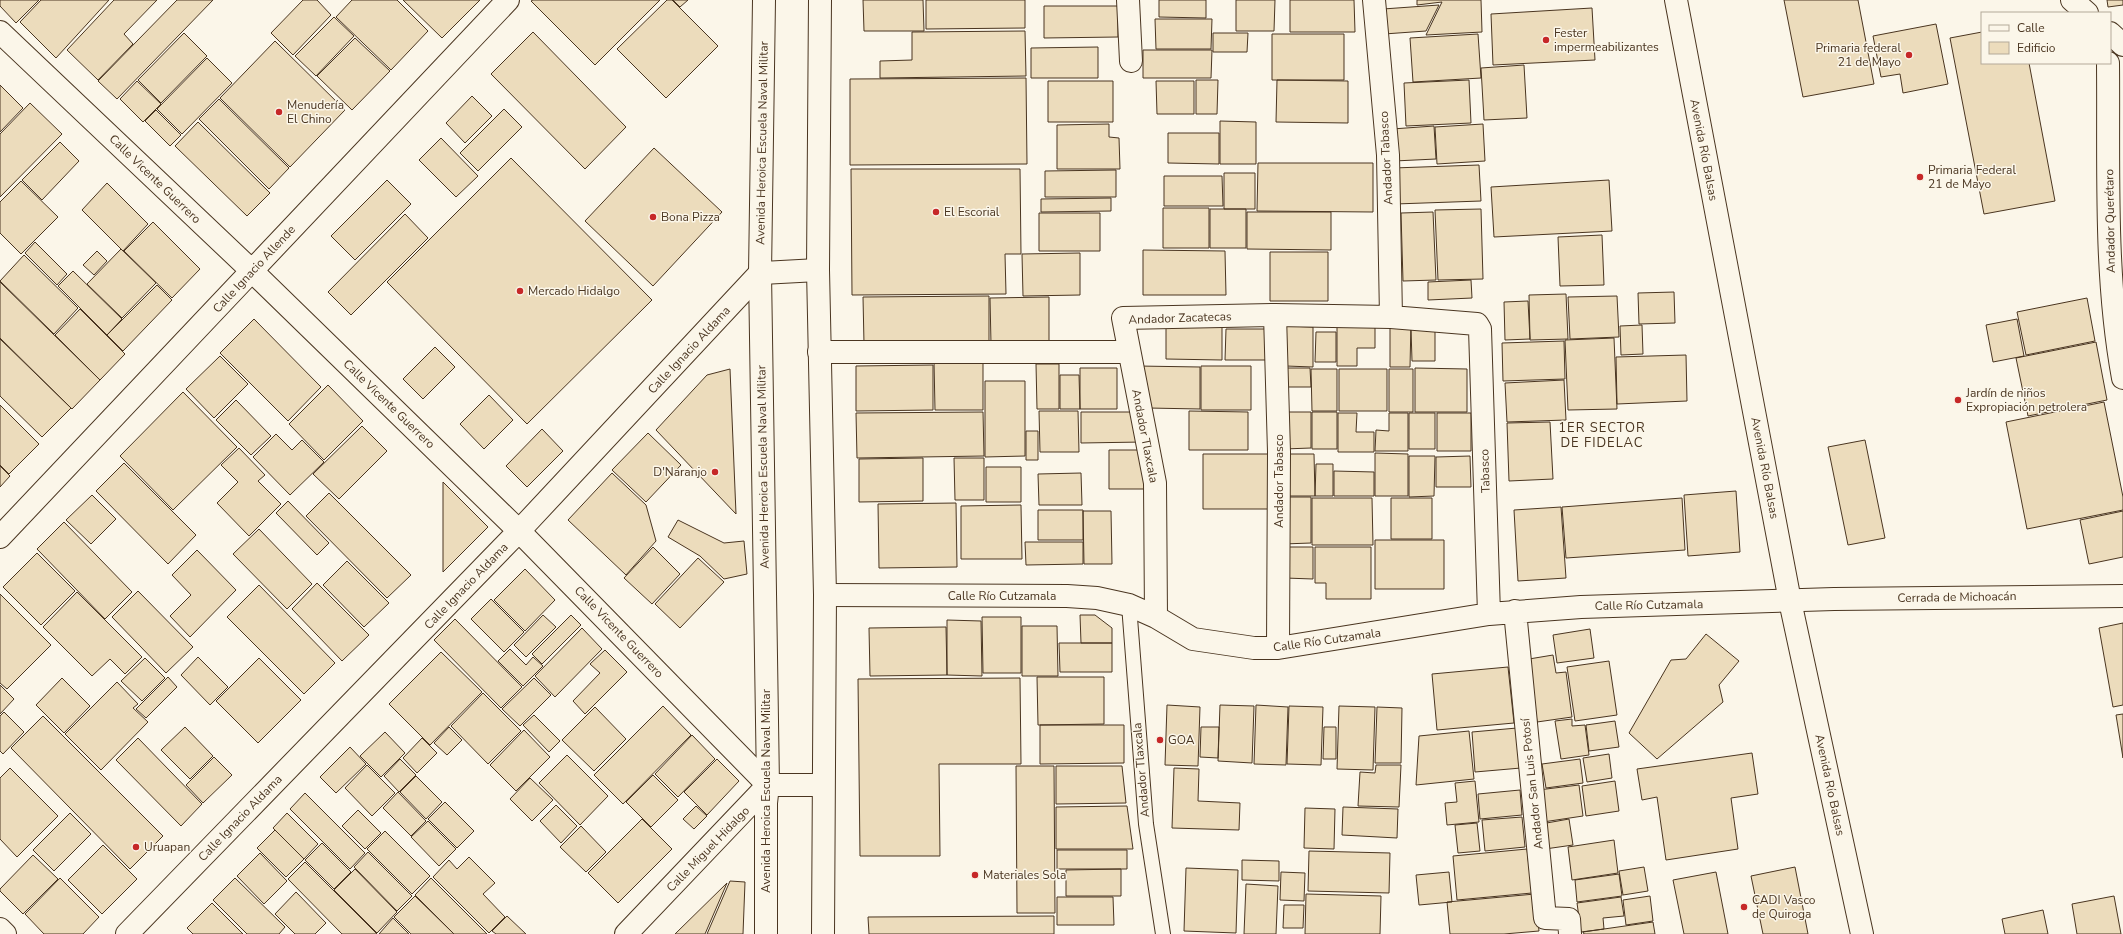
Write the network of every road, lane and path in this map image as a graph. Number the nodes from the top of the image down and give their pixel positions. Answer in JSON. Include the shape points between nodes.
{"nodes":[{"id":1,"x":508,"y":0,"type":"edge"},
{"id":2,"x":764,"y":0,"type":"edge"},
{"id":3,"x":820,"y":0,"type":"edge"},
{"id":4,"x":1128,"y":0,"type":"edge"},
{"id":5,"x":1374,"y":0,"type":"edge"},
{"id":6,"x":1676,"y":0,"type":"edge"},
{"id":7,"x":2072,"y":0,"type":"edge"},
{"id":8,"x":2086,"y":12,"type":"edge"},
{"id":9,"x":0,"y":32,"type":"edge"},
{"id":10,"x":2111,"y":34,"type":"edge"},
{"id":11,"x":2123,"y":45,"type":"edge"},
{"id":12,"x":1131,"y":61,"type":"dead end"},
{"id":13,"x":2108,"y":64,"type":"edge"},
{"id":14,"x":818,"y":270,"type":"junction"},
{"id":15,"x":252,"y":271,"type":"junction"},
{"id":16,"x":760,"y":274,"type":"junction"},
{"id":17,"x":2117,"y":280,"type":"edge"},
{"id":18,"x":1275,"y":315,"type":"junction"},
{"id":19,"x":1391,"y":317,"type":"junction"},
{"id":20,"x":1480,"y":328,"type":"joint"},
{"id":21,"x":819,"y":352,"type":"junction"},
{"id":22,"x":1129,"y":352,"type":"junction"},
{"id":23,"x":2123,"y":378,"type":"edge"},
{"id":24,"x":519,"y":531,"type":"junction"},
{"id":25,"x":0,"y":537,"type":"edge"},
{"id":26,"x":825,"y":595,"type":"junction"},
{"id":27,"x":2123,"y":596,"type":"edge"},
{"id":28,"x":1790,"y":601,"type":"junction"},
{"id":29,"x":1129,"y":605,"type":"junction"},
{"id":30,"x":1515,"y":612,"type":"junction"},
{"id":31,"x":1489,"y":614,"type":"junction"},
{"id":32,"x":1156,"y":617,"type":"junction"},
{"id":33,"x":1278,"y":648,"type":"junction"},
{"id":34,"x":768,"y":785,"type":"junction"},
{"id":35,"x":823,"y":785,"type":"junction"},
{"id":36,"x":0,"y":929,"type":"edge"},
{"id":37,"x":5,"y":934,"type":"edge"},
{"id":38,"x":127,"y":934,"type":"edge"},
{"id":39,"x":626,"y":934,"type":"edge"},
{"id":40,"x":766,"y":934,"type":"edge"},
{"id":41,"x":823,"y":934,"type":"edge"},
{"id":42,"x":1163,"y":934,"type":"edge"},
{"id":43,"x":1570,"y":934,"type":"edge"},
{"id":44,"x":1862,"y":934,"type":"edge"}],
"edges":[{"from":1,"to":15,"type":"street","name":"Calle Ignacio Allende"},
{"from":2,"to":16,"type":"street","name":"Avenida Heroica Escuela Naval Militar"},
{"from":3,"to":14,"type":"street"},
{"from":4,"to":12,"type":"street"},
{"from":5,"to":19,"type":"street","name":"Andador Tabasco","via":[[1388,155]]},
{"from":6,"to":28,"type":"street","name":"Avenida Río Balsas"},
{"from":7,"to":8,"type":"street"},
{"from":9,"to":15,"type":"street","name":"Calle Vicente Guerrero"},
{"from":10,"to":11,"type":"street"},
{"from":13,"to":17,"type":"street","name":"Andador Querétaro"},
{"from":14,"to":16,"type":"street"},
{"from":14,"to":21,"type":"street"},
{"from":15,"to":24,"type":"street","name":"Calle Vicente Guerrero"},
{"from":15,"to":25,"type":"street","name":"Calle Ignacio Allende"},
{"from":16,"to":24,"type":"street","name":"Calle Ignacio Aldama"},
{"from":16,"to":34,"type":"street","name":"Avenida Heroica Escuela Naval Militar"},
{"from":17,"to":23,"type":"street","name":"Andador Querétaro","via":[[2117,344]]},
{"from":18,"to":19,"type":"street","name":"Andador Zacatecas"},
{"from":18,"to":22,"type":"street","name":"Andador Zacatecas","via":[[1123,318]]},
{"from":18,"to":33,"type":"street","name":"Andador Tabasco","via":[[1279,452]]},
{"from":19,"to":20,"type":"street","name":"Andador Zacatecas","via":[[1472,323]]},
{"from":20,"to":31,"type":"street","name":"Tabasco"},
{"from":21,"to":22,"type":"street"},
{"from":21,"to":26,"type":"street"},
{"from":22,"to":32,"type":"street","name":"Andador Tlaxcala","via":[[1155,483]]},
{"from":24,"to":34,"type":"street","name":"Calle Vicente Guerrero"},
{"from":24,"to":38,"type":"street","name":"Calle Ignacio Aldama"},
{"from":26,"to":29,"type":"street","name":"Calle Río Cutzamala","via":[[1067,596],[1096,598]]},
{"from":26,"to":35,"type":"street"},
{"from":27,"to":28,"type":"street","name":"Cerrada de Michoacán"},
{"from":28,"to":30,"type":"street","name":"Calle Río Cutzamala","via":[[1580,607]]},
{"from":28,"to":44,"type":"street","name":"Avenida Río Balsas"},
{"from":29,"to":32,"type":"street","name":"Calle Río Cutzamala"},
{"from":29,"to":42,"type":"lane","name":"Andador Tlaxcala","via":[[1146,824]]},
{"from":30,"to":31,"type":"street","name":"Calle Río Cutzamala"},
{"from":30,"to":43,"type":"street","name":"Andador San Luis Potosí","via":[[1545,918],[1569,919]]},
{"from":31,"to":33,"type":"street","name":"Calle Río Cutzamala"},
{"from":32,"to":33,"type":"street","name":"Calle Río Cutzamala","via":[[1192,639],[1254,648]]},
{"from":34,"to":35,"type":"street"},
{"from":34,"to":39,"type":"street","name":"Calle Miguel Hidalgo"},
{"from":34,"to":40,"type":"street","name":"Avenida Heroica Escuela Naval Militar"},
{"from":35,"to":41,"type":"street"},
{"from":36,"to":37,"type":"street"}]}
